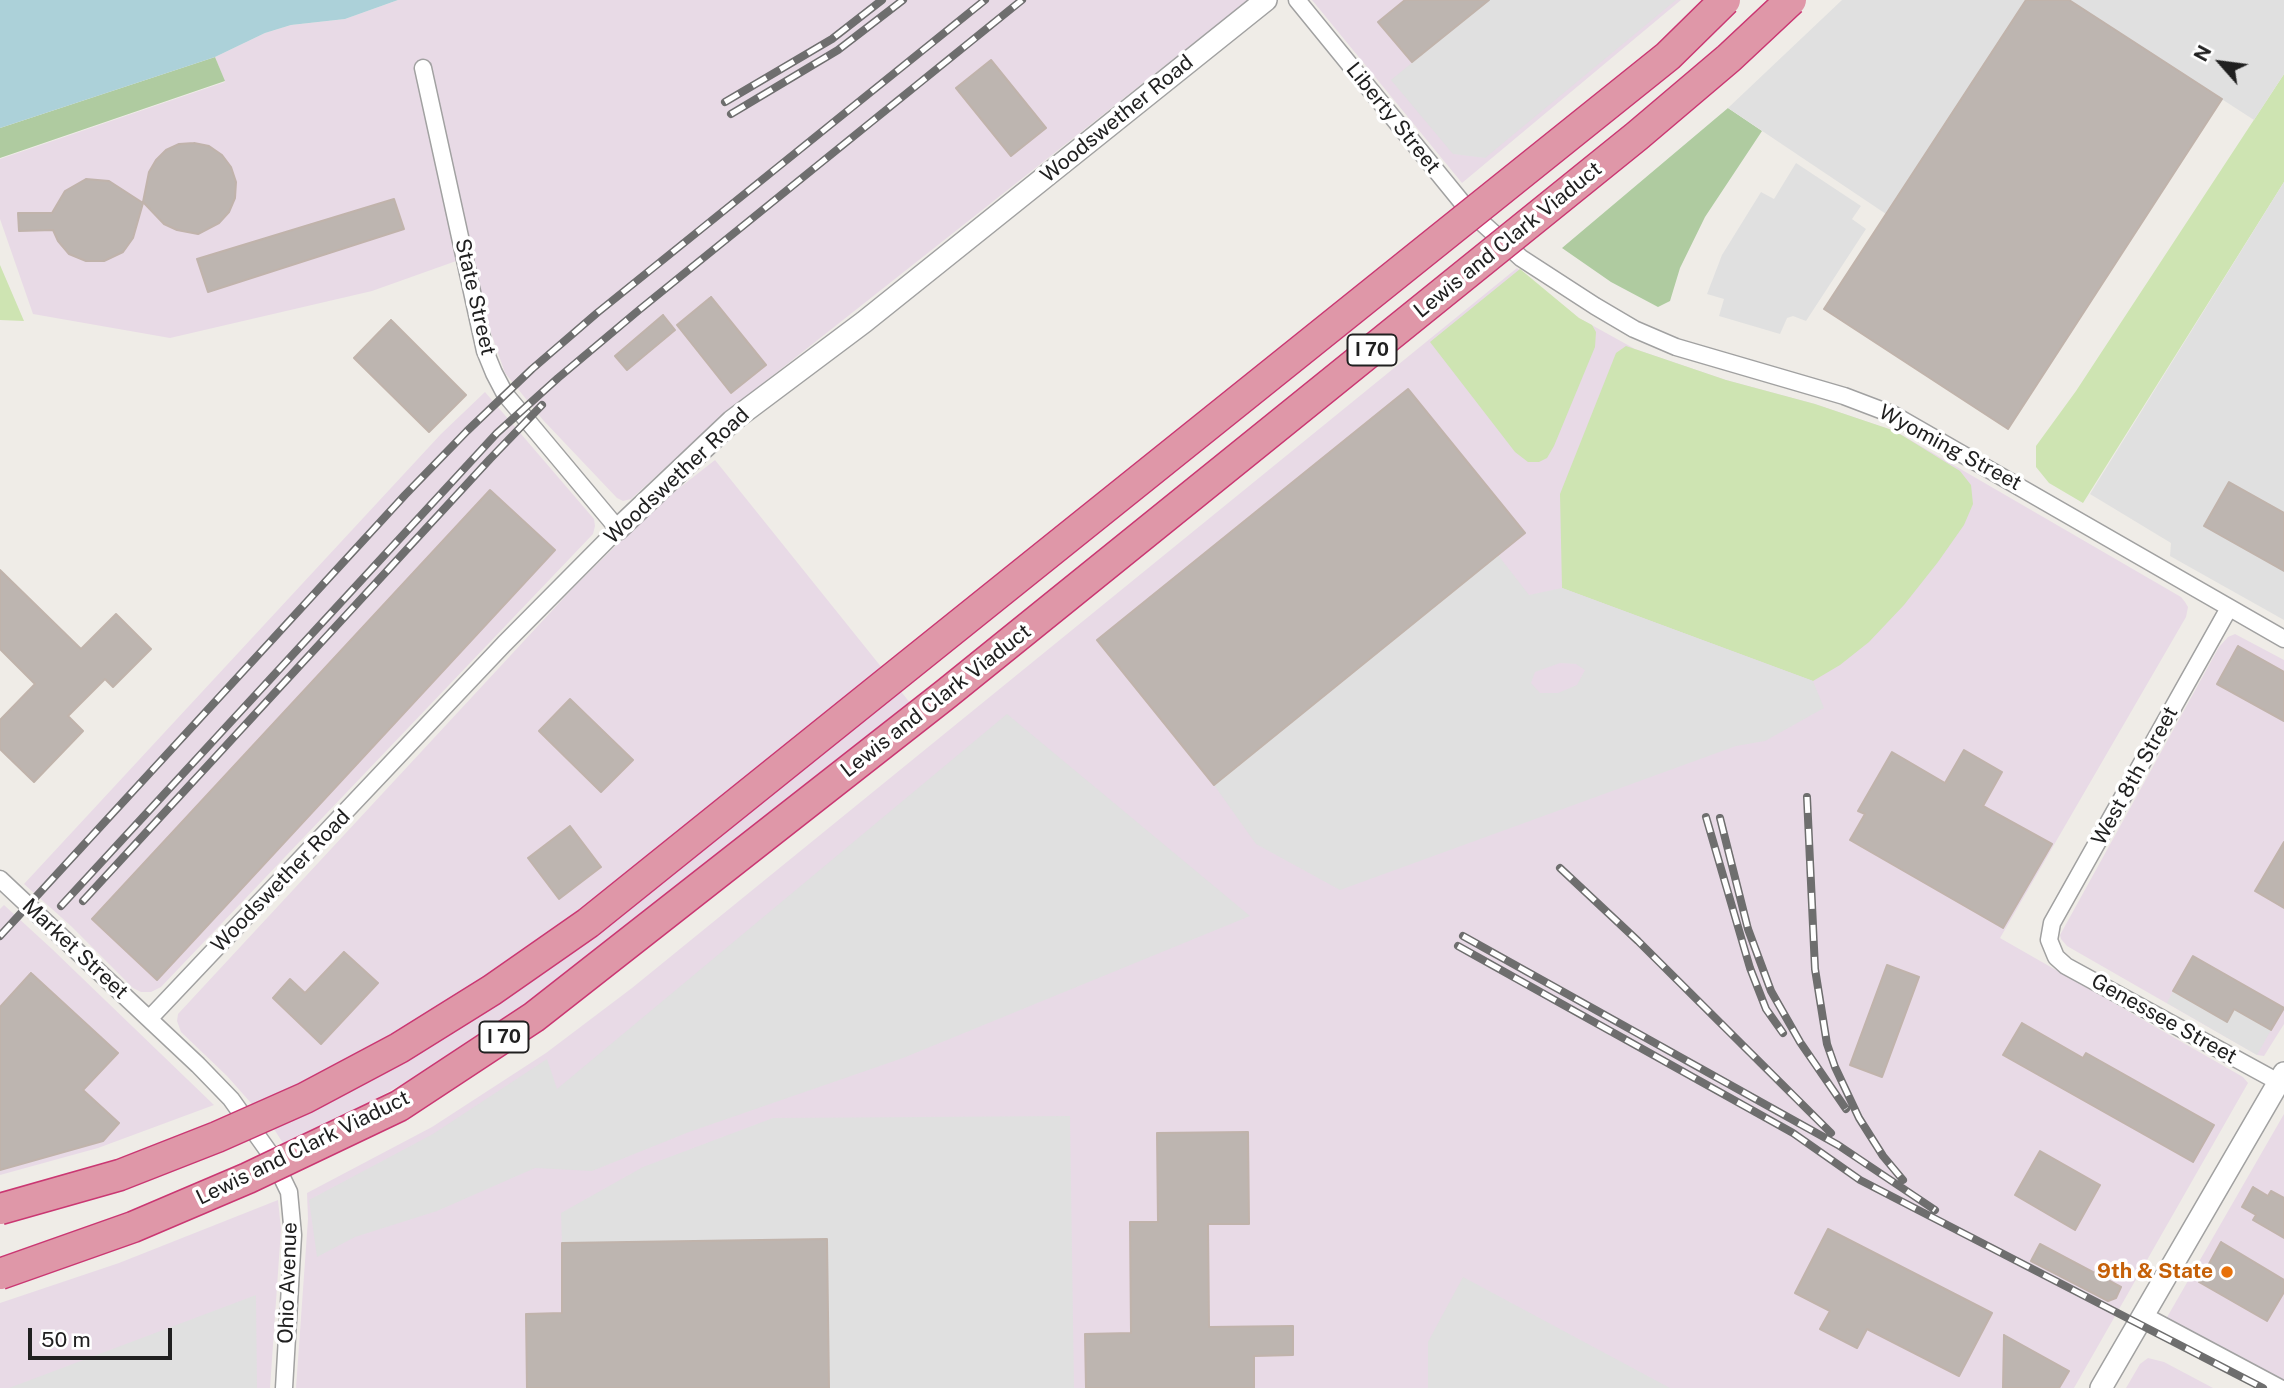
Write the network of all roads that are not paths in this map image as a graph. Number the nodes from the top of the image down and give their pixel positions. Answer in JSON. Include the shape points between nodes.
{"nodes":[{"id":1,"x":1266,"y":0,"type":"edge"},
{"id":2,"x":1297,"y":0,"type":"edge"},
{"id":3,"x":1725,"y":0,"type":"edge"},
{"id":4,"x":1791,"y":0,"type":"edge"},
{"id":5,"x":423,"y":68,"type":"dead end"},
{"id":6,"x":1492,"y":233,"type":"joint"},
{"id":7,"x":618,"y":529,"type":"junction"},
{"id":8,"x":2229,"y":608,"type":"junction"},
{"id":9,"x":2284,"y":639,"type":"edge"},
{"id":10,"x":0,"y":879,"type":"edge"},
{"id":11,"x":2052,"y":946,"type":"joint"},
{"id":12,"x":150,"y":1018,"type":"junction"},
{"id":13,"x":2282,"y":1080,"type":"edge"},
{"id":14,"x":0,"y":1209,"type":"edge"},
{"id":15,"x":0,"y":1274,"type":"edge"},
{"id":16,"x":2143,"y":1315,"type":"junction"},
{"id":17,"x":284,"y":1388,"type":"edge"},
{"id":18,"x":2101,"y":1388,"type":"edge"},
{"id":19,"x":2280,"y":1388,"type":"edge"}],
"edges":[{"from":1,"to":7,"type":"street","name":"Woodswether Road","via":[[732,421]]},
{"from":2,"to":6,"type":"street","name":"Liberty Street","via":[[1469,211]]},
{"from":3,"to":14,"type":"highway","name":"Lewis and Clark Viaduct","number":"I 70","bridge":true,"via":[[1668,55],[588,923],[400,1048],[305,1098],[120,1175]]},
{"from":4,"to":15,"type":"highway","name":"Lewis and Clark Viaduct","number":"I 70","bridge":true,"via":[[1594,171],[946,694],[534,1017],[387,1112],[133,1227]]},
{"from":5,"to":7,"type":"street","name":"State Street","via":[[485,351],[494,373],[505,394]]},
{"from":6,"to":8,"type":"street","name":"Wyoming Street","via":[[1521,258],[1634,329],[1676,347],[1894,415]]},
{"from":7,"to":12,"type":"street","name":"Woodswether Road"},
{"from":8,"to":9,"type":"street","name":"Wyoming Street"},
{"from":8,"to":11,"type":"street","name":"West 8th Street","via":[[2052,922]]},
{"from":10,"to":12,"type":"street","name":"Market Street"},
{"from":11,"to":13,"type":"street","name":"Genessee Street","via":[[2067,966]]},
{"from":12,"to":17,"type":"street","name":"Ohio Avenue","via":[[232,1099],[271,1155],[289,1192],[293,1235]]},
{"from":13,"to":16,"type":"street"},
{"from":16,"to":18,"type":"street"},
{"from":16,"to":19,"type":"street"}]}
